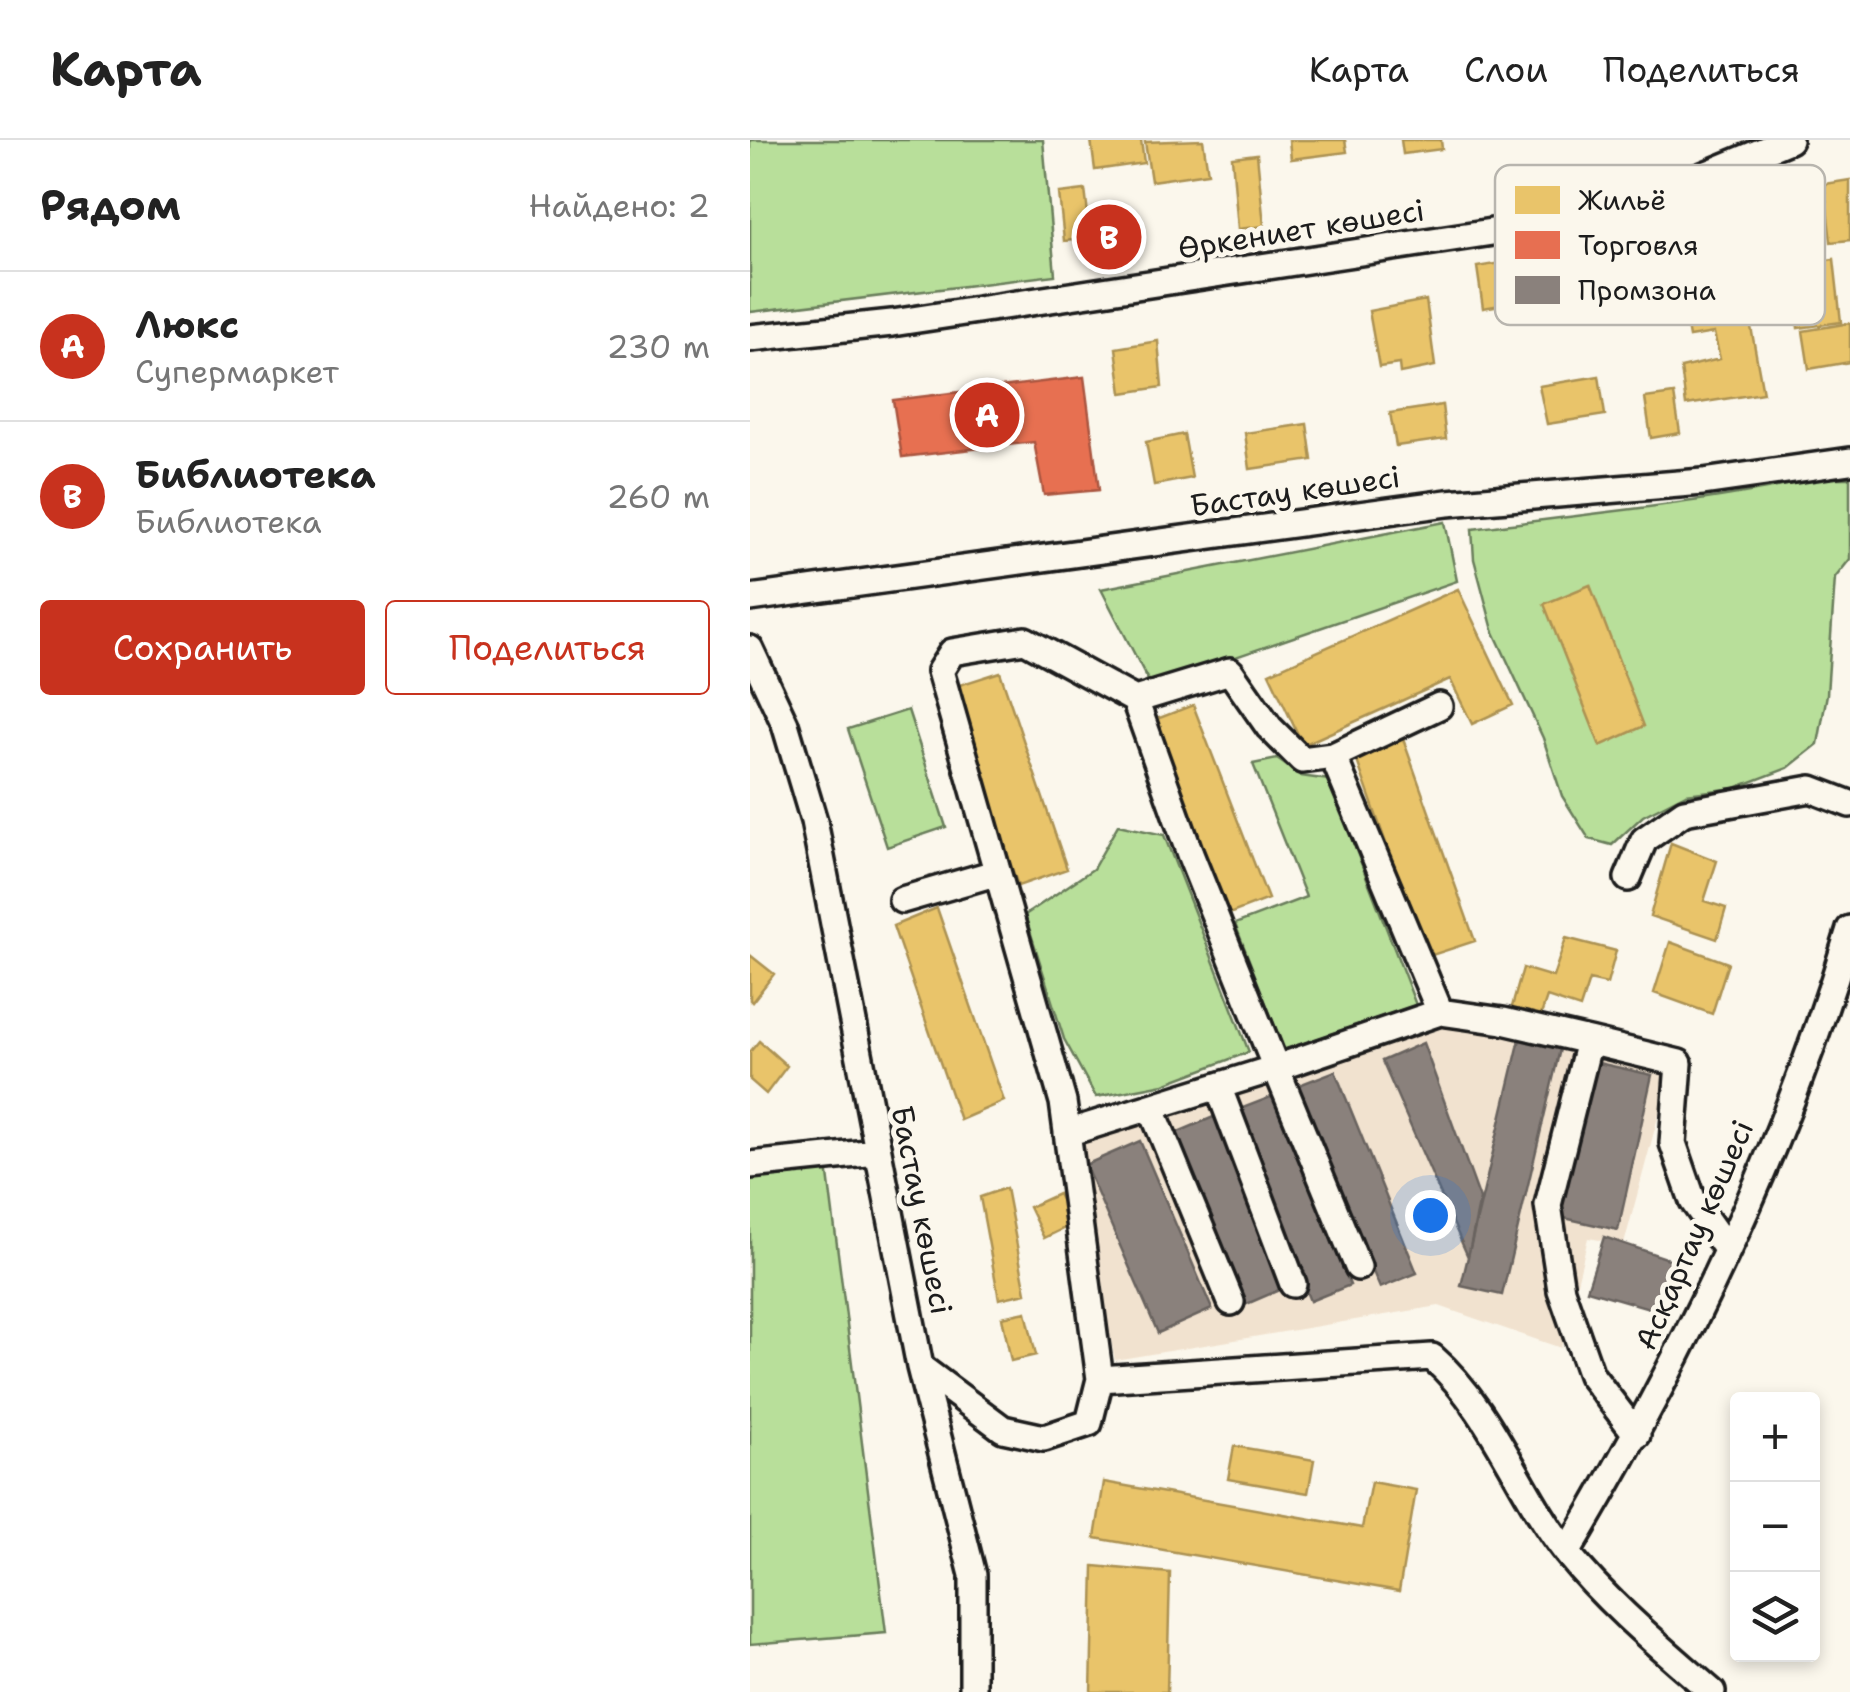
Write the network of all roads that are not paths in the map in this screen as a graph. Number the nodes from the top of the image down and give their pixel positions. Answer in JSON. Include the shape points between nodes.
{"nodes":[{"id":1,"x":1789,"y":140,"type":"edge"},
{"id":2,"x":1729,"y":165,"type":"edge"},
{"id":3,"x":1495,"y":232,"type":"edge"},
{"id":4,"x":750,"y":338,"type":"edge"},
{"id":5,"x":1850,"y":461,"type":"edge"},
{"id":6,"x":750,"y":598,"type":"edge"},
{"id":7,"x":750,"y":649,"type":"edge"},
{"id":8,"x":1135,"y":700,"type":"junction"},
{"id":9,"x":1440,"y":706,"type":"dead end"},
{"id":10,"x":1333,"y":756,"type":"junction"},
{"id":11,"x":1850,"y":804,"type":"edge"},
{"id":12,"x":995,"y":872,"type":"junction"},
{"id":13,"x":1628,"y":878,"type":"dead end"},
{"id":14,"x":902,"y":900,"type":"dead end"},
{"id":15,"x":1850,"y":929,"type":"edge"},
{"id":16,"x":1440,"y":1012,"type":"junction"},
{"id":17,"x":1589,"y":1041,"type":"junction"},
{"id":18,"x":1276,"y":1068,"type":"junction"},
{"id":19,"x":1218,"y":1086,"type":"junction"},
{"id":20,"x":1152,"y":1107,"type":"junction"},
{"id":21,"x":1067,"y":1133,"type":"junction"},
{"id":22,"x":878,"y":1152,"type":"junction"},
{"id":23,"x":750,"y":1164,"type":"edge"},
{"id":24,"x":1727,"y":1250,"type":"junction"},
{"id":25,"x":1358,"y":1267,"type":"dead end"},
{"id":26,"x":1293,"y":1284,"type":"dead end"},
{"id":27,"x":1231,"y":1302,"type":"dead end"},
{"id":28,"x":920,"y":1367,"type":"junction"},
{"id":29,"x":1100,"y":1380,"type":"junction"},
{"id":30,"x":1638,"y":1435,"type":"junction"},
{"id":31,"x":1567,"y":1554,"type":"junction"},
{"id":32,"x":966,"y":1686,"type":"edge"},
{"id":33,"x":1712,"y":1692,"type":"edge"}],
"edges":[{"from":1,"to":2,"type":"street","name":"Өркениет көшесі"},
{"from":3,"to":4,"type":"street","name":"Өркениет көшесі","via":[[892,324]]},
{"from":5,"to":6,"type":"street","name":"Бастау көшесі","via":[[1703,482],[1447,503]]},
{"from":7,"to":22,"type":"street","name":"Бастау көшесі","via":[[784,724],[814,821]]},
{"from":8,"to":10,"type":"street","via":[[1230,671],[1302,760]]},
{"from":8,"to":12,"type":"street","via":[[1037,644],[1015,640],[952,652],[940,671]]},
{"from":8,"to":18,"type":"street"},
{"from":9,"to":10,"type":"street"},
{"from":10,"to":16,"type":"street"},
{"from":11,"to":13,"type":"street","via":[[1811,789],[1684,812],[1644,840]]},
{"from":12,"to":14,"type":"street"},
{"from":12,"to":21,"type":"street","via":[[1047,1039]]},
{"from":15,"to":24,"type":"street","name":"Асқартау көшесі","via":[[1828,1003]]},
{"from":16,"to":17,"type":"street"},
{"from":16,"to":18,"type":"street"},
{"from":17,"to":24,"type":"street","via":[[1679,1063],[1673,1143],[1693,1201]]},
{"from":17,"to":30,"type":"street","via":[[1548,1205],[1561,1290],[1591,1375]]},
{"from":18,"to":19,"type":"street"},
{"from":18,"to":25,"type":"street"},
{"from":19,"to":20,"type":"street"},
{"from":19,"to":26,"type":"street"},
{"from":20,"to":21,"type":"street"},
{"from":20,"to":27,"type":"street"},
{"from":21,"to":29,"type":"street"},
{"from":22,"to":23,"type":"street"},
{"from":22,"to":28,"type":"street","name":"Бастау көшесі"},
{"from":24,"to":30,"type":"street","name":"Асқартау көшесі"},
{"from":28,"to":29,"type":"street","via":[[1003,1428],[1044,1438],[1089,1423]]},
{"from":28,"to":32,"type":"street","name":"Бастау көшесі","via":[[973,1575]]},
{"from":29,"to":31,"type":"street","via":[[1432,1358],[1477,1409]]},
{"from":30,"to":31,"type":"street","name":"Асқартау көшесі"},
{"from":31,"to":33,"type":"street"}]}
